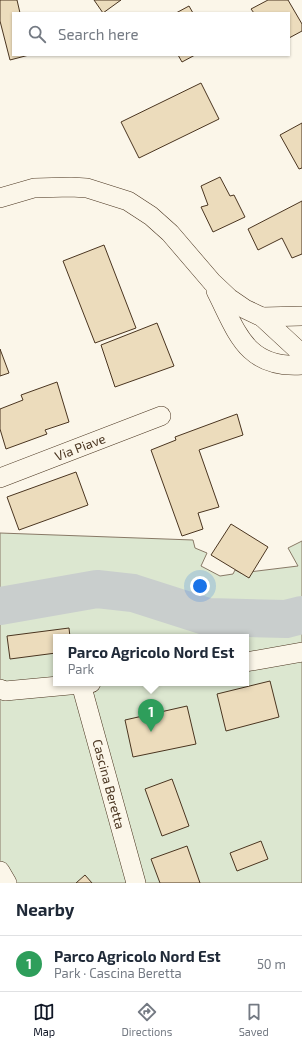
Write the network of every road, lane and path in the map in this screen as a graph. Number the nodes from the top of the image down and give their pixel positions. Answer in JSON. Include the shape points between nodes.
{"nodes":[{"id":1,"x":0,"y":198,"type":"edge"},
{"id":2,"x":212,"y":282,"type":"junction"},
{"id":3,"x":302,"y":316,"type":"edge"},
{"id":4,"x":262,"y":317,"type":"junction"},
{"id":5,"x":302,"y":354,"type":"edge"},
{"id":6,"x":302,"y":365,"type":"edge"},
{"id":7,"x":161,"y":416,"type":"dead end"},
{"id":8,"x":0,"y":478,"type":"edge"},
{"id":9,"x":302,"y":652,"type":"edge"},
{"id":10,"x":249,"y":661,"type":"edge"},
{"id":11,"x":63,"y":686,"type":"edge"},
{"id":12,"x":87,"y":686,"type":"edge"},
{"id":13,"x":0,"y":690,"type":"edge"},
{"id":14,"x":0,"y":871,"type":"edge"},
{"id":15,"x":7,"y":883,"type":"edge"},
{"id":16,"x":136,"y":883,"type":"edge"}],
"edges":[{"from":1,"to":2,"type":"street","via":[[34,188],[71,187],[87,188],[128,201],[151,216],[170,233]]},
{"from":2,"to":4,"type":"street","via":[[245,309]]},
{"from":2,"to":6,"type":"street","via":[[245,346],[255,355],[283,364]]},
{"from":3,"to":4,"type":"street"},
{"from":4,"to":5,"type":"street"},
{"from":7,"to":8,"type":"street","name":"Via Piave"},
{"from":9,"to":10,"type":"street"},
{"from":11,"to":13,"type":"street"},
{"from":12,"to":16,"type":"street","name":"Cascina Beretta"},
{"from":14,"to":15,"type":"street"}]}
